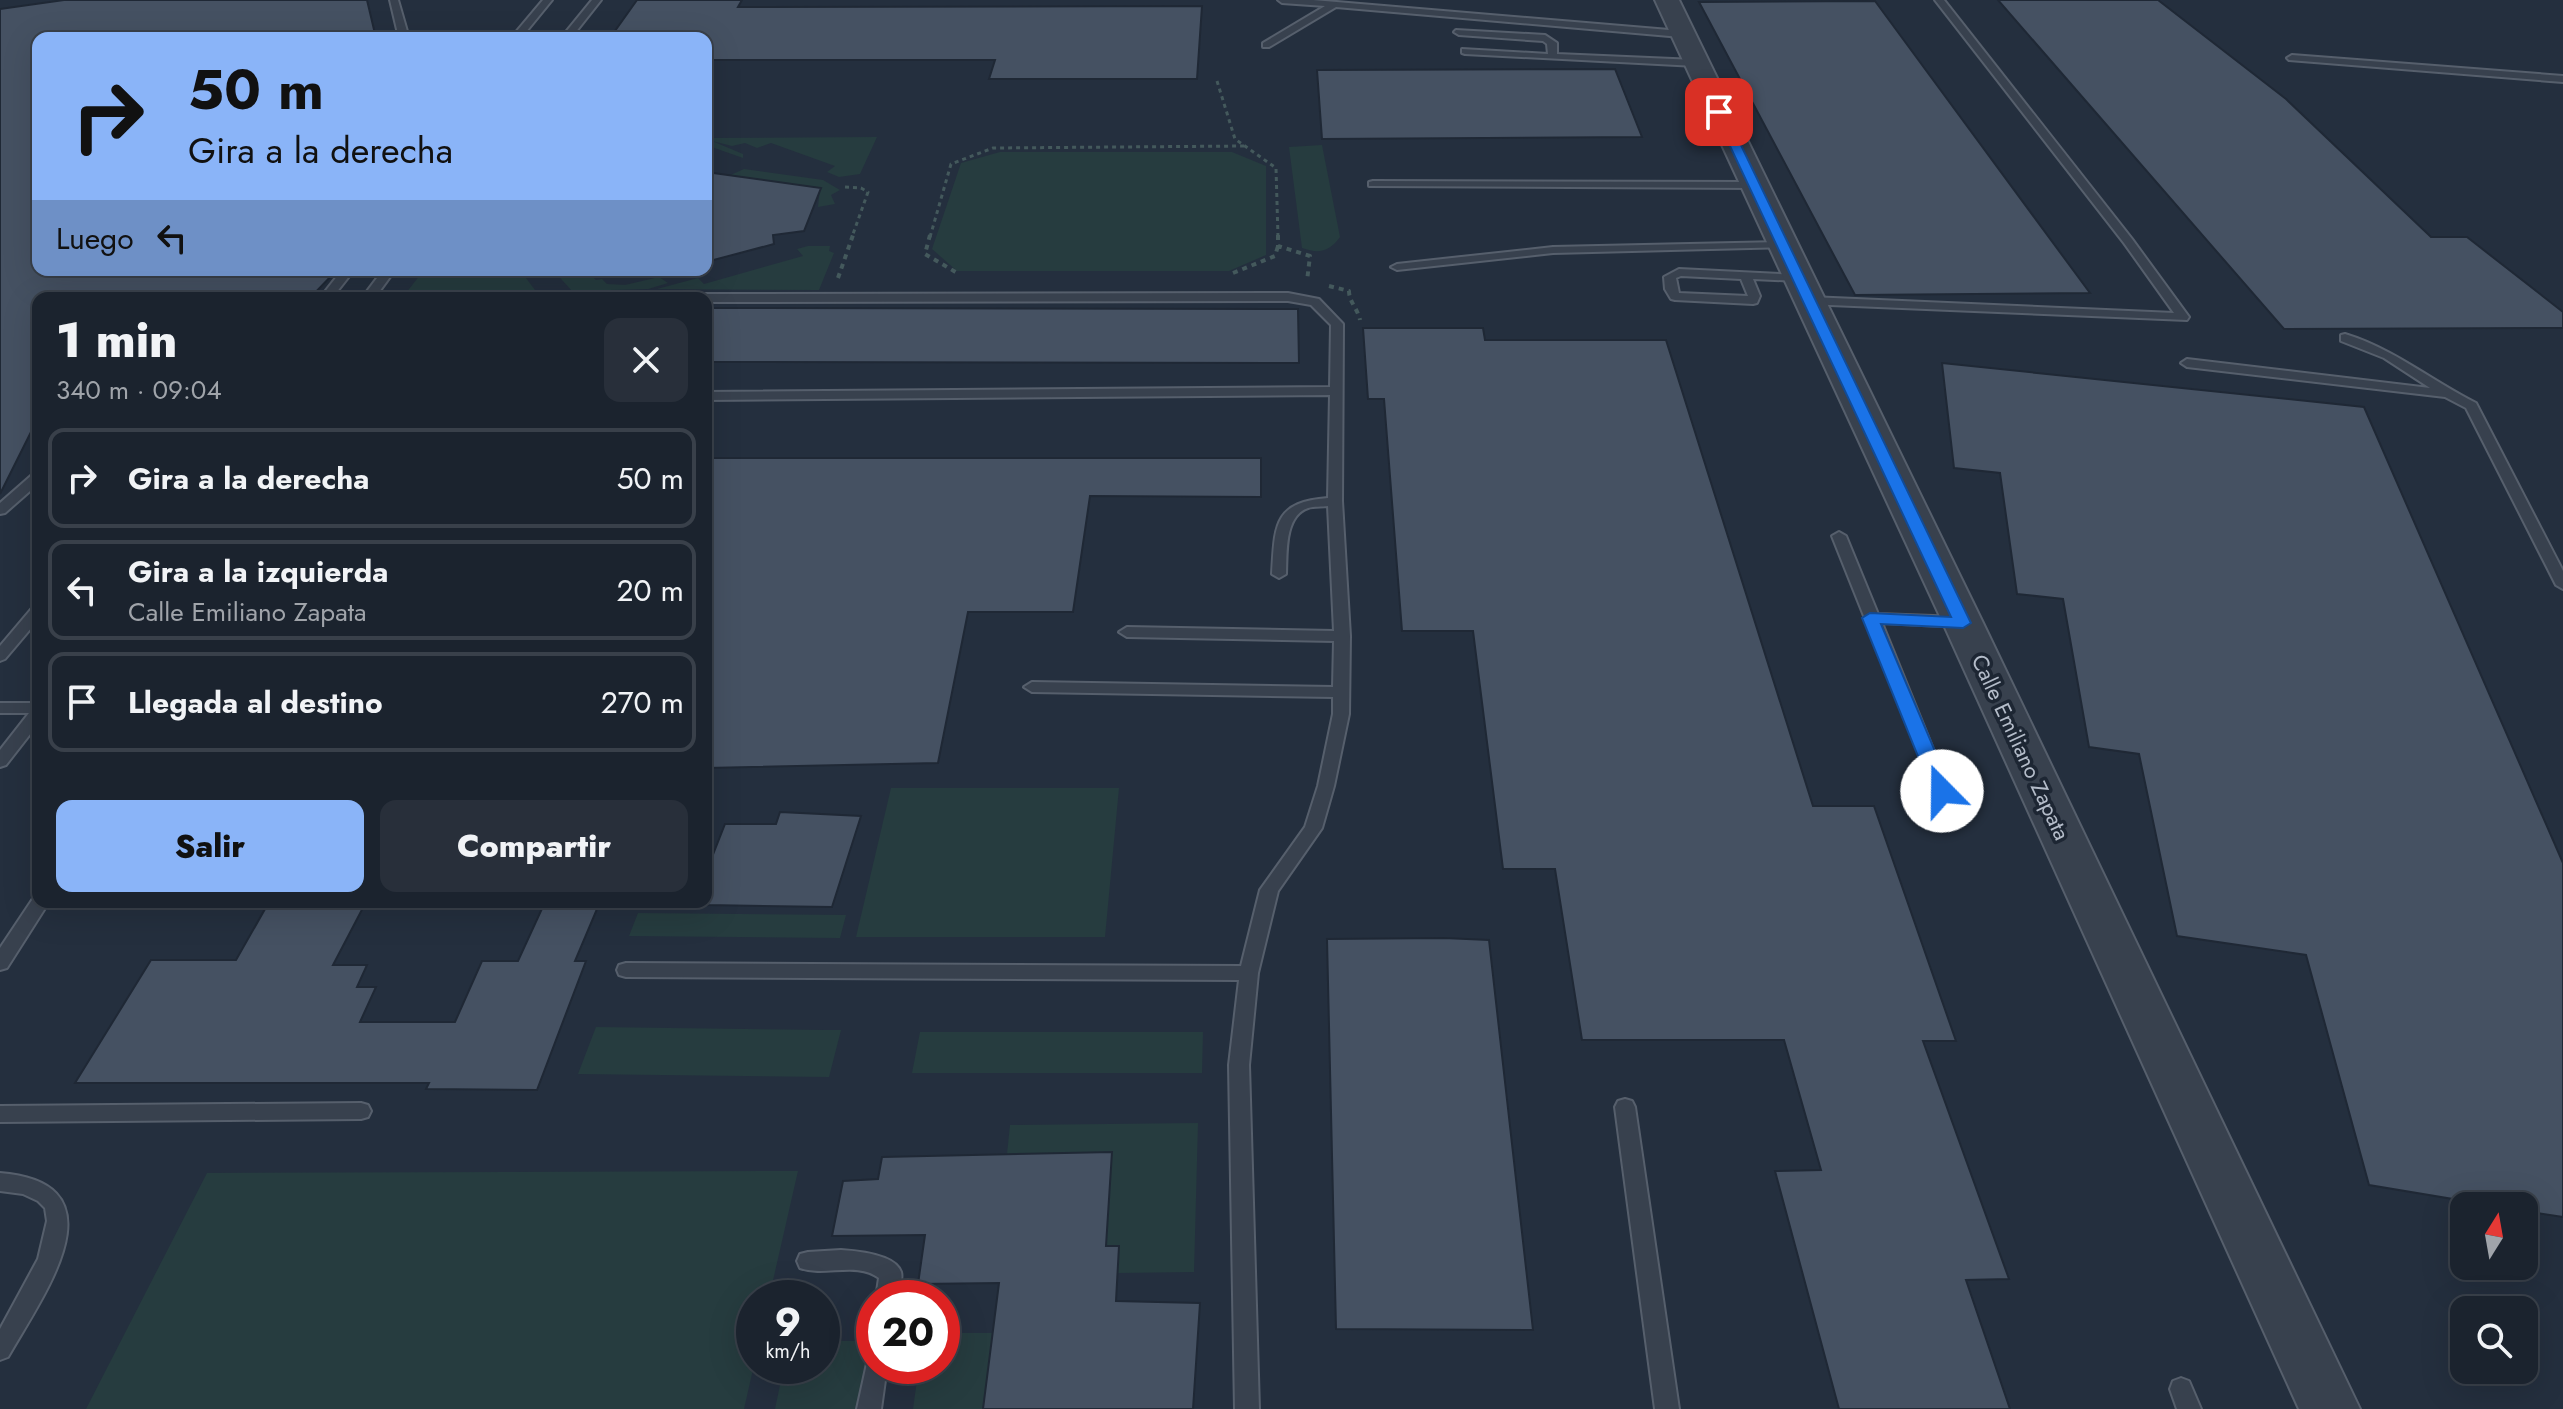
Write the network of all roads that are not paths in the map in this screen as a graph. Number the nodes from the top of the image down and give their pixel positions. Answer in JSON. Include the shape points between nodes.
{"nodes":[{"id":1,"x":394,"y":0,"type":"edge"},
{"id":2,"x":548,"y":0,"type":"edge"},
{"id":3,"x":597,"y":0,"type":"edge"},
{"id":4,"x":1282,"y":0,"type":"edge"},
{"id":5,"x":1939,"y":0,"type":"edge"},
{"id":6,"x":1333,"y":5,"type":"junction"},
{"id":7,"x":402,"y":32,"type":"edge"},
{"id":8,"x":521,"y":32,"type":"edge"},
{"id":9,"x":571,"y":32,"type":"edge"},
{"id":10,"x":1459,"y":32,"type":"dead end"},
{"id":11,"x":1681,"y":32,"type":"edge"},
{"id":12,"x":1266,"y":45,"type":"dead end"},
{"id":13,"x":1465,"y":51,"type":"dead end"},
{"id":14,"x":1553,"y":57,"type":"junction"},
{"id":15,"x":2292,"y":58,"type":"dead end"},
{"id":16,"x":2563,"y":79,"type":"edge"},
{"id":17,"x":1373,"y":184,"type":"dead end"},
{"id":18,"x":1754,"y":185,"type":"junction"},
{"id":19,"x":1397,"y":267,"type":"dead end"},
{"id":20,"x":1745,"y":275,"type":"junction"},
{"id":21,"x":1797,"y":275,"type":"junction"},
{"id":22,"x":343,"y":276,"type":"edge"},
{"id":23,"x":384,"y":276,"type":"edge"},
{"id":24,"x":331,"y":292,"type":"edge"},
{"id":25,"x":372,"y":292,"type":"edge"},
{"id":26,"x":712,"y":298,"type":"edge"},
{"id":27,"x":2345,"y":338,"type":"dead end"},
{"id":28,"x":2187,"y":363,"type":"dead end"},
{"id":29,"x":1338,"y":391,"type":"junction"},
{"id":30,"x":2448,"y":394,"type":"junction"},
{"id":31,"x":712,"y":396,"type":"edge"},
{"id":32,"x":32,"y":482,"type":"edge"},
{"id":33,"x":1335,"y":501,"type":"junction"},
{"id":34,"x":0,"y":510,"type":"edge"},
{"id":35,"x":1839,"y":536,"type":"dead end"},
{"id":36,"x":1279,"y":574,"type":"dead end"},
{"id":37,"x":2563,"y":585,"type":"edge"},
{"id":38,"x":32,"y":617,"type":"edge"},
{"id":39,"x":1870,"y":618,"type":"junction"},
{"id":40,"x":1963,"y":623,"type":"junction"},
{"id":41,"x":1127,"y":632,"type":"dead end"},
{"id":42,"x":1342,"y":636,"type":"junction"},
{"id":43,"x":0,"y":656,"type":"edge"},
{"id":44,"x":1032,"y":687,"type":"dead end"},
{"id":45,"x":1339,"y":692,"type":"junction"},
{"id":46,"x":0,"y":708,"type":"edge"},
{"id":47,"x":32,"y":710,"type":"edge"},
{"id":48,"x":32,"y":718,"type":"edge"},
{"id":49,"x":0,"y":761,"type":"edge"},
{"id":50,"x":1942,"y":791,"type":"dead end"},
{"id":51,"x":36,"y":908,"type":"edge"},
{"id":52,"x":0,"y":963,"type":"edge"},
{"id":53,"x":626,"y":970,"type":"dead end"},
{"id":54,"x":1249,"y":973,"type":"junction"},
{"id":55,"x":1625,"y":1107,"type":"dead end"},
{"id":56,"x":361,"y":1111,"type":"dead end"},
{"id":57,"x":0,"y":1114,"type":"edge"},
{"id":58,"x":0,"y":1182,"type":"edge"},
{"id":59,"x":808,"y":1261,"type":"dead end"},
{"id":60,"x":890,"y":1280,"type":"edge"},
{"id":61,"x":0,"y":1350,"type":"edge"},
{"id":62,"x":873,"y":1384,"type":"edge"},
{"id":63,"x":869,"y":1409,"type":"edge"},
{"id":64,"x":1247,"y":1409,"type":"edge"},
{"id":65,"x":1667,"y":1409,"type":"edge"},
{"id":66,"x":2330,"y":1409,"type":"edge"}],
"edges":[{"from":1,"to":7,"type":"lane"},
{"from":2,"to":8,"type":"lane"},
{"from":3,"to":9,"type":"lane"},
{"from":4,"to":6,"type":"lane"},
{"from":5,"to":21,"type":"lane","via":[[2183,317]]},
{"from":6,"to":11,"type":"lane"},
{"from":6,"to":12,"type":"lane"},
{"from":10,"to":14,"type":"lane","via":[[1545,38],[1552,43]]},
{"from":11,"to":14,"type":"lane"},
{"from":11,"to":18,"type":"street","name":"Calle Emiliano Zapata"},
{"from":13,"to":14,"type":"lane"},
{"from":15,"to":16,"type":"lane"},
{"from":17,"to":18,"type":"lane"},
{"from":18,"to":21,"type":"street","name":"Calle Emiliano Zapata"},
{"from":19,"to":21,"type":"lane","via":[[1553,250]]},
{"from":20,"to":20,"type":"lane","via":[[1679,272],[1670,277],[1671,289],[1675,296],[1753,300]]},
{"from":20,"to":21,"type":"lane"},
{"from":21,"to":40,"type":"street","name":"Calle Emiliano Zapata"},
{"from":22,"to":24,"type":"lane"},
{"from":23,"to":25,"type":"lane"},
{"from":26,"to":29,"type":"lane","via":[[1296,298],[1315,302],[1337,324]]},
{"from":27,"to":30,"type":"lane","via":[[2388,355]]},
{"from":28,"to":30,"type":"lane"},
{"from":29,"to":31,"type":"lane"},
{"from":29,"to":33,"type":"lane"},
{"from":30,"to":37,"type":"lane","via":[[2471,406]]},
{"from":32,"to":34,"type":"lane"},
{"from":33,"to":36,"type":"lane","via":[[1302,506],[1288,517],[1282,529]]},
{"from":33,"to":42,"type":"lane"},
{"from":35,"to":39,"type":"lane"},
{"from":38,"to":43,"type":"lane"},
{"from":39,"to":40,"type":"lane"},
{"from":39,"to":50,"type":"lane"},
{"from":40,"to":66,"type":"street","name":"Calle Emiliano Zapata"},
{"from":41,"to":42,"type":"lane"},
{"from":42,"to":45,"type":"lane"},
{"from":44,"to":45,"type":"lane"},
{"from":45,"to":54,"type":"lane","via":[[1341,714],[1313,828],[1269,890]]},
{"from":46,"to":47,"type":"lane"},
{"from":48,"to":49,"type":"lane"},
{"from":51,"to":52,"type":"lane"},
{"from":53,"to":54,"type":"lane"},
{"from":54,"to":64,"type":"lane","via":[[1239,1065]]},
{"from":55,"to":65,"type":"lane"},
{"from":56,"to":57,"type":"lane"},
{"from":58,"to":61,"type":"lane","via":[[44,1194],[55,1205],[57,1226],[36,1286]]},
{"from":59,"to":60,"type":"lane","via":[[872,1261],[891,1274]]},
{"from":62,"to":63,"type":"lane"}]}
